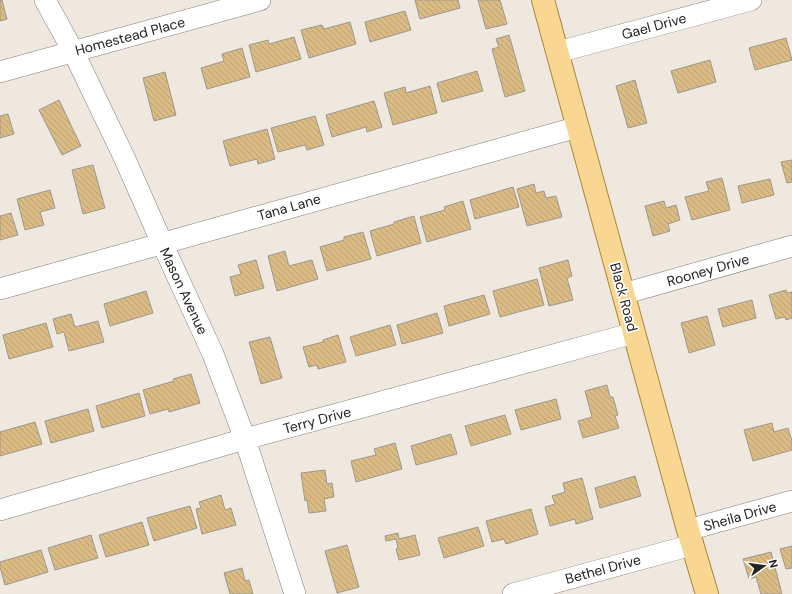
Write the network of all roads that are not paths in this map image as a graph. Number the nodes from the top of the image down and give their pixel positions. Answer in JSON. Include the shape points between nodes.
{"nodes":[{"id":1,"x":45,"y":0,"type":"edge"},
{"id":2,"x":260,"y":0,"type":"edge"},
{"id":3,"x":544,"y":0,"type":"edge"},
{"id":4,"x":751,"y":0,"type":"edge"},
{"id":5,"x":700,"y":7,"type":"edge"},
{"id":6,"x":73,"y":51,"type":"junction"},
{"id":7,"x":558,"y":52,"type":"junction"},
{"id":8,"x":0,"y":72,"type":"edge"},
{"id":9,"x":578,"y":127,"type":"junction"},
{"id":10,"x":162,"y":243,"type":"junction"},
{"id":11,"x":792,"y":246,"type":"edge"},
{"id":12,"x":0,"y":289,"type":"edge"},
{"id":13,"x":623,"y":294,"type":"junction"},
{"id":14,"x":634,"y":333,"type":"junction"},
{"id":15,"x":245,"y":439,"type":"junction"},
{"id":16,"x":792,"y":501,"type":"edge"},
{"id":17,"x":0,"y":510,"type":"edge"},
{"id":18,"x":690,"y":538,"type":"junction"},
{"id":19,"x":522,"y":593,"type":"edge"},
{"id":20,"x":295,"y":594,"type":"edge"},
{"id":21,"x":706,"y":594,"type":"edge"}],
"edges":[{"from":1,"to":6,"type":"street","name":"Mason Avenue"},
{"from":2,"to":6,"type":"street","name":"Homestead Place"},
{"from":3,"to":7,"type":"main road","name":"Black Road"},
{"from":4,"to":5,"type":"street","name":"Gael Drive"},
{"from":5,"to":7,"type":"street","name":"Gael Drive"},
{"from":6,"to":8,"type":"street","name":"Homestead Place"},
{"from":6,"to":10,"type":"street","name":"Mason Avenue"},
{"from":7,"to":9,"type":"main road","name":"Black Road"},
{"from":9,"to":10,"type":"street","name":"Tana Lane"},
{"from":9,"to":13,"type":"main road","name":"Black Road"},
{"from":10,"to":12,"type":"street","name":"Tana Lane"},
{"from":10,"to":15,"type":"street","name":"Mason Avenue","via":[[213,354]]},
{"from":11,"to":13,"type":"street","name":"Rooney Drive"},
{"from":13,"to":14,"type":"main road","name":"Black Road"},
{"from":14,"to":15,"type":"street","name":"Terry Drive"},
{"from":14,"to":18,"type":"main road","name":"Black Road"},
{"from":15,"to":17,"type":"street","name":"Terry Drive"},
{"from":15,"to":20,"type":"street","name":"Mason Avenue"},
{"from":16,"to":18,"type":"street","name":"Sheila Drive"},
{"from":18,"to":19,"type":"street","name":"Bethel Drive"},
{"from":18,"to":21,"type":"main road","name":"Black Road"}]}
